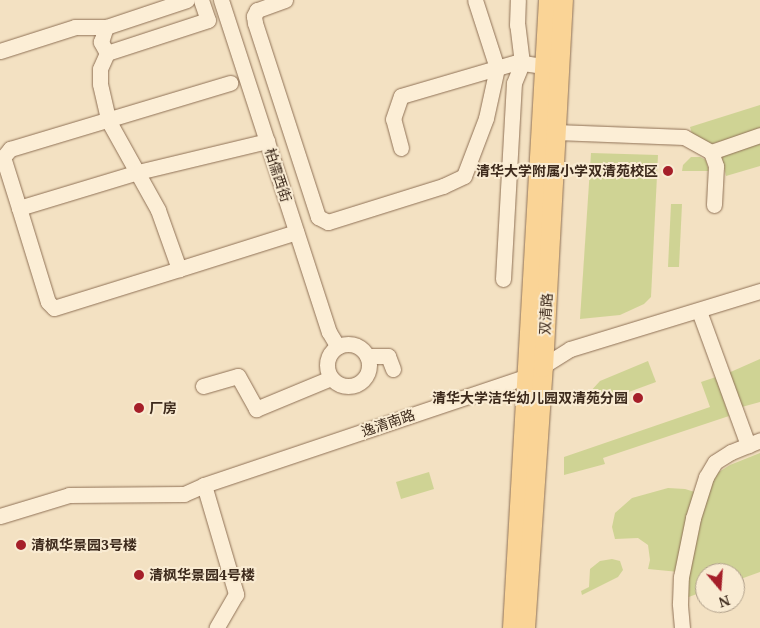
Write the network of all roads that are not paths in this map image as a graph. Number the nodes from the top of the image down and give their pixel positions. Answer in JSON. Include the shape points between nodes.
{"nodes":[{"id":1,"x":187,"y":0,"type":"edge"},
{"id":2,"x":201,"y":0,"type":"edge"},
{"id":3,"x":221,"y":0,"type":"edge"},
{"id":4,"x":285,"y":0,"type":"edge"},
{"id":5,"x":475,"y":0,"type":"edge"},
{"id":6,"x":518,"y":0,"type":"edge"},
{"id":7,"x":548,"y":0,"type":"edge"},
{"id":8,"x":563,"y":0,"type":"edge"},
{"id":9,"x":106,"y":27,"type":"junction"},
{"id":10,"x":0,"y":51,"type":"edge"},
{"id":11,"x":107,"y":53,"type":"junction"},
{"id":12,"x":522,"y":63,"type":"junction"},
{"id":13,"x":498,"y":68,"type":"junction"},
{"id":14,"x":552,"y":68,"type":"junction"},
{"id":15,"x":230,"y":83,"type":"dead end"},
{"id":16,"x":108,"y":120,"type":"junction"},
{"id":17,"x":556,"y":132,"type":"junction"},
{"id":18,"x":760,"y":135,"type":"edge"},
{"id":19,"x":267,"y":141,"type":"junction"},
{"id":20,"x":401,"y":148,"type":"dead end"},
{"id":21,"x":711,"y":152,"type":"junction"},
{"id":22,"x":2,"y":159,"type":"edge"},
{"id":23,"x":138,"y":172,"type":"junction"},
{"id":24,"x":714,"y":205,"type":"dead end"},
{"id":25,"x":18,"y":208,"type":"junction"},
{"id":26,"x":296,"y":232,"type":"junction"},
{"id":27,"x":179,"y":269,"type":"junction"},
{"id":28,"x":503,"y":278,"type":"dead end"},
{"id":29,"x":760,"y":292,"type":"edge"},
{"id":30,"x":699,"y":310,"type":"junction"},
{"id":31,"x":338,"y":348,"type":"junction"},
{"id":32,"x":367,"y":356,"type":"junction"},
{"id":33,"x":543,"y":367,"type":"junction"},
{"id":34,"x":394,"y":369,"type":"dead end"},
{"id":35,"x":527,"y":376,"type":"junction"},
{"id":36,"x":331,"y":378,"type":"junction"},
{"id":37,"x":203,"y":386,"type":"dead end"},
{"id":38,"x":754,"y":443,"type":"edge"},
{"id":39,"x":204,"y":485,"type":"junction"},
{"id":40,"x":0,"y":516,"type":"edge"},
{"id":41,"x":216,"y":628,"type":"edge"},
{"id":42,"x":512,"y":628,"type":"edge"},
{"id":43,"x":526,"y":628,"type":"edge"},
{"id":44,"x":682,"y":628,"type":"edge"}],
"edges":[{"from":1,"to":9,"type":"street"},
{"from":2,"to":11,"type":"street","via":[[208,20]]},
{"from":3,"to":19,"type":"street","name":"柏儒西街"},
{"from":4,"to":13,"type":"street","via":[[257,10],[254,16],[318,217],[322,221],[345,218],[464,176],[486,118]]},
{"from":5,"to":13,"type":"street"},
{"from":6,"to":12,"type":"street","via":[[516,25]]},
{"from":7,"to":14,"type":"main road","name":"双清路"},
{"from":8,"to":14,"type":"main road","name":"双清路"},
{"from":9,"to":10,"type":"street","via":[[75,27]]},
{"from":9,"to":11,"type":"street","via":[[100,42]]},
{"from":11,"to":16,"type":"street","via":[[100,69],[100,84]]},
{"from":12,"to":13,"type":"street"},
{"from":12,"to":14,"type":"street"},
{"from":12,"to":28,"type":"street","via":[[514,83]]},
{"from":13,"to":20,"type":"street","via":[[401,96],[393,118]]},
{"from":14,"to":17,"type":"main road","name":"双清路"},
{"from":14,"to":35,"type":"main road","name":"双清路"},
{"from":15,"to":16,"type":"street"},
{"from":16,"to":22,"type":"street","via":[[10,150]]},
{"from":16,"to":23,"type":"street"},
{"from":17,"to":21,"type":"street","via":[[684,137]]},
{"from":17,"to":33,"type":"main road","name":"双清路"},
{"from":18,"to":21,"type":"street"},
{"from":19,"to":23,"type":"street"},
{"from":19,"to":26,"type":"street","name":"柏儒西街"},
{"from":21,"to":24,"type":"street","via":[[716,166]]},
{"from":22,"to":25,"type":"street"},
{"from":23,"to":25,"type":"street"},
{"from":23,"to":27,"type":"street","via":[[158,210]]},
{"from":25,"to":27,"type":"street","via":[[48,302],[54,308]]},
{"from":26,"to":27,"type":"street"},
{"from":26,"to":31,"type":"street","name":"柏儒西街","via":[[329,332]]},
{"from":29,"to":30,"type":"street","name":"逸清南路"},
{"from":30,"to":33,"type":"street","name":"逸清南路","via":[[570,349]]},
{"from":30,"to":38,"type":"street"},
{"from":31,"to":32,"type":"street","via":[[344,345],[357,347]]},
{"from":31,"to":36,"type":"street","via":[[332,352],[327,365]]},
{"from":32,"to":34,"type":"street","via":[[388,356]]},
{"from":32,"to":36,"type":"street","via":[[367,375],[357,384],[343,386]]},
{"from":33,"to":35,"type":"street","name":"逸清南路"},
{"from":33,"to":43,"type":"main road","name":"双清路"},
{"from":35,"to":39,"type":"street","name":"逸清南路"},
{"from":35,"to":42,"type":"main road","name":"双清路"},
{"from":36,"to":37,"type":"street","via":[[256,409],[238,376]]},
{"from":38,"to":44,"type":"street","via":[[715,462],[706,477],[693,518],[681,577]]},
{"from":39,"to":40,"type":"street","name":"逸清南路","via":[[184,494],[68,494]]},
{"from":39,"to":41,"type":"street","via":[[236,594]]}]}
